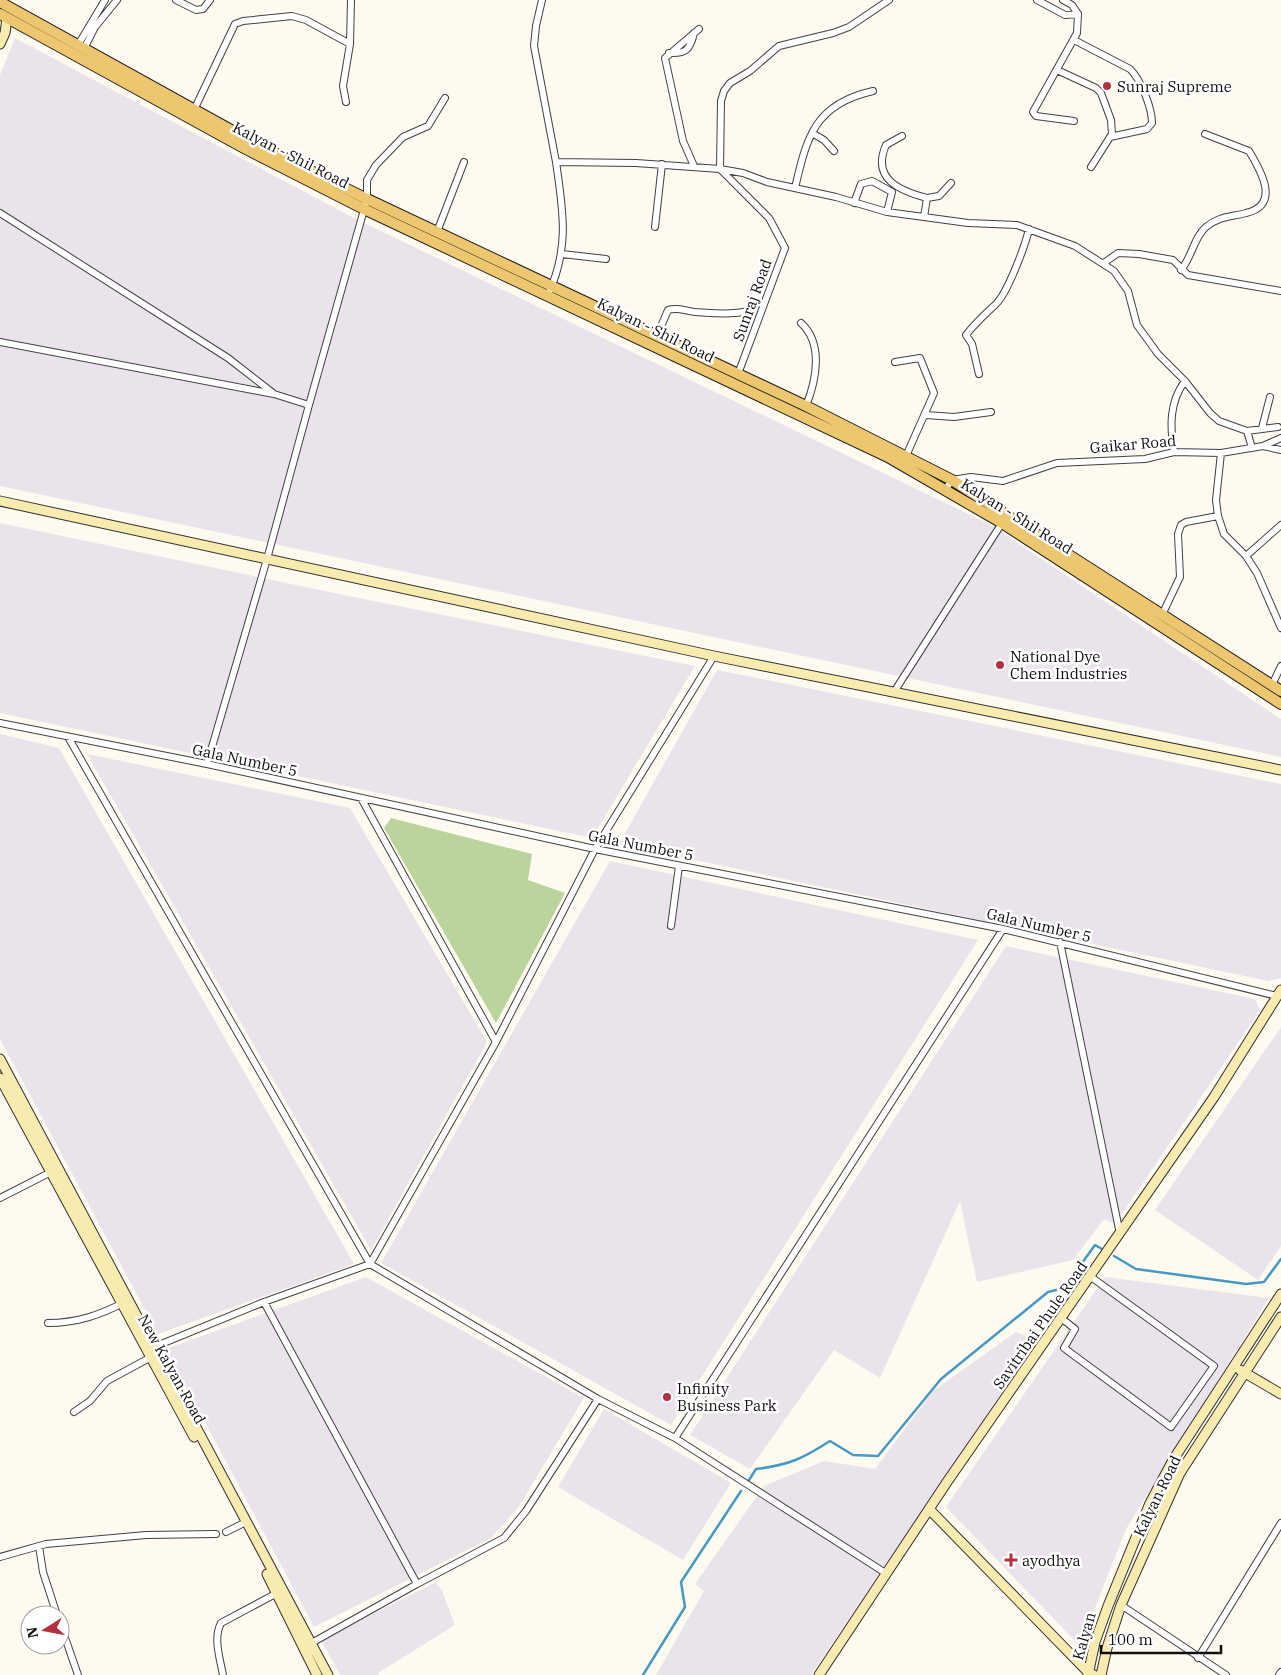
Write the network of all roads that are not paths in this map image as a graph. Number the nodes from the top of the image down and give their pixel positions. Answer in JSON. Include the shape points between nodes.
{"nodes":[{"id":1,"x":105,"y":0,"type":"edge"},
{"id":2,"x":117,"y":0,"type":"edge"},
{"id":3,"x":176,"y":0,"type":"edge"},
{"id":4,"x":210,"y":0,"type":"edge"},
{"id":5,"x":351,"y":0,"type":"edge"},
{"id":6,"x":542,"y":0,"type":"edge"},
{"id":7,"x":889,"y":0,"type":"edge"},
{"id":8,"x":1036,"y":0,"type":"edge"},
{"id":9,"x":1063,"y":0,"type":"edge"},
{"id":10,"x":0,"y":2,"type":"edge"},
{"id":11,"x":186,"y":2,"type":"edge"},
{"id":12,"x":1078,"y":14,"type":"junction"},
{"id":13,"x":5,"y":16,"type":"edge"},
{"id":14,"x":1074,"y":40,"type":"junction"},
{"id":15,"x":0,"y":44,"type":"edge"},
{"id":16,"x":350,"y":44,"type":"junction"},
{"id":17,"x":81,"y":47,"type":"junction"},
{"id":18,"x":668,"y":53,"type":"junction"},
{"id":19,"x":1057,"y":70,"type":"junction"},
{"id":20,"x":873,"y":92,"type":"dead end"},
{"id":21,"x":445,"y":98,"type":"dead end"},
{"id":22,"x":346,"y":102,"type":"dead end"},
{"id":23,"x":194,"y":110,"type":"junction"},
{"id":24,"x":1074,"y":121,"type":"dead end"},
{"id":25,"x":812,"y":133,"type":"junction"},
{"id":26,"x":1205,"y":134,"type":"dead end"},
{"id":27,"x":902,"y":136,"type":"dead end"},
{"id":28,"x":1110,"y":137,"type":"junction"},
{"id":29,"x":834,"y":151,"type":"dead end"},
{"id":30,"x":464,"y":162,"type":"dead end"},
{"id":31,"x":556,"y":162,"type":"junction"},
{"id":32,"x":662,"y":164,"type":"junction"},
{"id":33,"x":694,"y":166,"type":"junction"},
{"id":34,"x":1091,"y":167,"type":"dead end"},
{"id":35,"x":720,"y":169,"type":"junction"},
{"id":36,"x":951,"y":183,"type":"dead end"},
{"id":37,"x":795,"y":188,"type":"junction"},
{"id":38,"x":926,"y":198,"type":"junction"},
{"id":39,"x":367,"y":199,"type":"junction"},
{"id":40,"x":854,"y":203,"type":"junction"},
{"id":41,"x":364,"y":209,"type":"junction"},
{"id":42,"x":886,"y":212,"type":"junction"},
{"id":43,"x":0,"y":213,"type":"edge"},
{"id":44,"x":924,"y":217,"type":"junction"},
{"id":45,"x":655,"y":227,"type":"dead end"},
{"id":46,"x":1028,"y":229,"type":"junction"},
{"id":47,"x":437,"y":232,"type":"junction"},
{"id":48,"x":562,"y":254,"type":"junction"},
{"id":49,"x":606,"y":259,"type":"dead end"},
{"id":50,"x":1104,"y":263,"type":"junction"},
{"id":51,"x":1181,"y":270,"type":"junction"},
{"id":52,"x":550,"y":290,"type":"junction"},
{"id":53,"x":1281,"y":291,"type":"edge"},
{"id":54,"x":749,"y":311,"type":"dead end"},
{"id":55,"x":801,"y":323,"type":"dead end"},
{"id":56,"x":657,"y":336,"type":"junction"},
{"id":57,"x":0,"y":342,"type":"edge"},
{"id":58,"x":895,"y":362,"type":"dead end"},
{"id":59,"x":738,"y":374,"type":"junction"},
{"id":60,"x":979,"y":374,"type":"dead end"},
{"id":61,"x":1185,"y":381,"type":"junction"},
{"id":62,"x":274,"y":394,"type":"junction"},
{"id":63,"x":1270,"y":397,"type":"dead end"},
{"id":64,"x":309,"y":405,"type":"junction"},
{"id":65,"x":806,"y":406,"type":"junction"},
{"id":66,"x":991,"y":412,"type":"dead end"},
{"id":67,"x":926,"y":415,"type":"junction"},
{"id":68,"x":1278,"y":426,"type":"dead end"},
{"id":69,"x":1262,"y":428,"type":"junction"},
{"id":70,"x":1247,"y":431,"type":"junction"},
{"id":71,"x":1281,"y":438,"type":"edge"},
{"id":72,"x":1263,"y":446,"type":"junction"},
{"id":73,"x":1252,"y":448,"type":"junction"},
{"id":74,"x":1281,"y":450,"type":"edge"},
{"id":75,"x":1174,"y":452,"type":"junction"},
{"id":76,"x":1221,"y":453,"type":"junction"},
{"id":77,"x":906,"y":456,"type":"junction"},
{"id":78,"x":952,"y":480,"type":"junction"},
{"id":79,"x":945,"y":490,"type":"junction"},
{"id":80,"x":0,"y":501,"type":"edge"},
{"id":81,"x":1218,"y":516,"type":"junction"},
{"id":82,"x":1002,"y":523,"type":"junction"},
{"id":83,"x":1281,"y":525,"type":"edge"},
{"id":84,"x":1246,"y":556,"type":"junction"},
{"id":85,"x":267,"y":559,"type":"junction"},
{"id":86,"x":1162,"y":615,"type":"junction"},
{"id":87,"x":1281,"y":628,"type":"edge"},
{"id":88,"x":1199,"y":644,"type":"junction"},
{"id":89,"x":714,"y":656,"type":"junction"},
{"id":90,"x":1281,"y":666,"type":"edge"},
{"id":91,"x":1276,"y":688,"type":"edge"},
{"id":92,"x":894,"y":692,"type":"junction"},
{"id":93,"x":1281,"y":704,"type":"edge"},
{"id":94,"x":0,"y":723,"type":"edge"},
{"id":95,"x":68,"y":737,"type":"junction"},
{"id":96,"x":207,"y":764,"type":"junction"},
{"id":97,"x":1281,"y":770,"type":"edge"},
{"id":98,"x":361,"y":798,"type":"junction"},
{"id":99,"x":595,"y":849,"type":"junction"},
{"id":100,"x":679,"y":866,"type":"junction"},
{"id":101,"x":671,"y":926,"type":"dead end"},
{"id":102,"x":1003,"y":929,"type":"junction"},
{"id":103,"x":1060,"y":942,"type":"junction"},
{"id":104,"x":1279,"y":993,"type":"edge"},
{"id":105,"x":496,"y":1042,"type":"junction"},
{"id":106,"x":0,"y":1059,"type":"edge"},
{"id":107,"x":0,"y":1078,"type":"edge"},
{"id":108,"x":58,"y":1168,"type":"junction"},
{"id":109,"x":50,"y":1172,"type":"junction"},
{"id":110,"x":0,"y":1198,"type":"edge"},
{"id":111,"x":1120,"y":1236,"type":"junction"},
{"id":112,"x":370,"y":1264,"type":"junction"},
{"id":113,"x":1090,"y":1277,"type":"junction"},
{"id":114,"x":1281,"y":1294,"type":"edge"},
{"id":115,"x":264,"y":1302,"type":"junction"},
{"id":116,"x":124,"y":1303,"type":"junction"},
{"id":117,"x":1281,"y":1317,"type":"edge"},
{"id":118,"x":1061,"y":1318,"type":"junction"},
{"id":119,"x":48,"y":1323,"type":"dead end"},
{"id":120,"x":151,"y":1352,"type":"junction"},
{"id":121,"x":1234,"y":1367,"type":"junction"},
{"id":122,"x":1246,"y":1372,"type":"junction"},
{"id":123,"x":1281,"y":1394,"type":"edge"},
{"id":124,"x":598,"y":1399,"type":"junction"},
{"id":125,"x":183,"y":1410,"type":"junction"},
{"id":126,"x":74,"y":1412,"type":"dead end"},
{"id":127,"x":675,"y":1438,"type":"junction"},
{"id":128,"x":1187,"y":1438,"type":"junction"},
{"id":129,"x":1198,"y":1446,"type":"junction"},
{"id":130,"x":929,"y":1509,"type":"junction"},
{"id":131,"x":244,"y":1523,"type":"junction"},
{"id":132,"x":1281,"y":1523,"type":"edge"},
{"id":133,"x":226,"y":1532,"type":"dead end"},
{"id":134,"x":216,"y":1534,"type":"dead end"},
{"id":135,"x":40,"y":1546,"type":"junction"},
{"id":136,"x":0,"y":1557,"type":"edge"},
{"id":137,"x":886,"y":1574,"type":"junction"},
{"id":138,"x":417,"y":1584,"type":"junction"},
{"id":139,"x":279,"y":1591,"type":"junction"},
{"id":140,"x":54,"y":1605,"type":"edge"},
{"id":141,"x":1121,"y":1605,"type":"junction"},
{"id":142,"x":1108,"y":1606,"type":"joint"},
{"id":143,"x":307,"y":1646,"type":"junction"},
{"id":144,"x":70,"y":1652,"type":"edge"},
{"id":145,"x":1198,"y":1658,"type":"junction"},
{"id":146,"x":1281,"y":1672,"type":"edge"},
{"id":147,"x":1090,"y":1674,"type":"edge"},
{"id":148,"x":78,"y":1675,"type":"edge"},
{"id":149,"x":223,"y":1675,"type":"edge"},
{"id":150,"x":317,"y":1675,"type":"edge"},
{"id":151,"x":328,"y":1675,"type":"edge"},
{"id":152,"x":819,"y":1675,"type":"edge"},
{"id":153,"x":1101,"y":1675,"type":"edge"},
{"id":154,"x":1226,"y":1675,"type":"edge"},
{"id":155,"x":1279,"y":1675,"type":"edge"}],
"edges":[{"from":1,"to":17,"type":"street"},
{"from":2,"to":17,"type":"street"},
{"from":3,"to":11,"type":"street"},
{"from":4,"to":11,"type":"street","via":[[200,10]]},
{"from":5,"to":16,"type":"street"},
{"from":6,"to":31,"type":"street","via":[[534,46]]},
{"from":7,"to":35,"type":"street","via":[[849,27],[778,46],[750,71],[730,83],[721,101]]},
{"from":8,"to":12,"type":"street","via":[[1066,15]]},
{"from":9,"to":12,"type":"street","via":[[1072,4]]},
{"from":10,"to":13,"type":"main road","name":"Kalyan - Shil Road"},
{"from":12,"to":14,"type":"street","via":[[1079,24]]},
{"from":13,"to":15,"type":"street","via":[[5,33]]},
{"from":13,"to":17,"type":"main road","name":"Kalyan - Shil Road"},
{"from":13,"to":41,"type":"main road","name":"Kalyan - Shil Road","via":[[246,149]]},
{"from":14,"to":19,"type":"street"},
{"from":14,"to":28,"type":"street","via":[[1130,69],[1151,113],[1152,124],[1147,129]]},
{"from":16,"to":22,"type":"street","via":[[343,86]]},
{"from":16,"to":23,"type":"street","via":[[292,16],[235,24]]},
{"from":17,"to":23,"type":"main road","name":"Kalyan - Shil Road"},
{"from":18,"to":18,"type":"street","via":[[696,31],[687,51]]},
{"from":18,"to":33,"type":"street","via":[[665,64],[683,141]]},
{"from":19,"to":24,"type":"street","via":[[1033,114]]},
{"from":19,"to":28,"type":"street","via":[[1099,90],[1111,120]]},
{"from":20,"to":25,"type":"street","via":[[834,106],[817,122]]},
{"from":21,"to":39,"type":"street","via":[[428,126],[403,137],[376,164],[367,180]]},
{"from":23,"to":39,"type":"main road","name":"Kalyan - Shil Road"},
{"from":25,"to":29,"type":"street"},
{"from":25,"to":37,"type":"street","via":[[805,147]]},
{"from":26,"to":51,"type":"street","via":[[1249,151],[1265,184],[1266,198],[1260,208],[1218,218],[1205,228]]},
{"from":27,"to":38,"type":"street","via":[[886,146],[883,169],[900,190]]},
{"from":28,"to":34,"type":"street"},
{"from":30,"to":47,"type":"street"},
{"from":31,"to":32,"type":"street"},
{"from":31,"to":48,"type":"street","via":[[564,217]]},
{"from":32,"to":33,"type":"street"},
{"from":32,"to":45,"type":"street"},
{"from":33,"to":35,"type":"street"},
{"from":35,"to":37,"type":"street"},
{"from":35,"to":59,"type":"street","name":"Sunraj Road","via":[[769,218],[785,248]]},
{"from":36,"to":38,"type":"street","via":[[938,196]]},
{"from":37,"to":40,"type":"street"},
{"from":38,"to":44,"type":"street"},
{"from":39,"to":41,"type":"street"},
{"from":39,"to":47,"type":"main road","name":"Kalyan - Shil Road"},
{"from":40,"to":42,"type":"street"},
{"from":40,"to":42,"type":"street","via":[[861,184],[872,181],[892,192]]},
{"from":41,"to":52,"type":"main road","name":"Kalyan - Shil Road"},
{"from":41,"to":64,"type":"street"},
{"from":42,"to":44,"type":"street"},
{"from":43,"to":62,"type":"street","via":[[228,358]]},
{"from":44,"to":46,"type":"street","via":[[1017,225]]},
{"from":46,"to":50,"type":"street","via":[[1075,246]]},
{"from":46,"to":60,"type":"street","via":[[1023,253],[997,303],[966,334],[972,344]]},
{"from":47,"to":52,"type":"main road","name":"Kalyan - Shil Road"},
{"from":48,"to":49,"type":"street"},
{"from":48,"to":52,"type":"street"},
{"from":50,"to":51,"type":"street","via":[[1118,253],[1139,254],[1173,260]]},
{"from":50,"to":61,"type":"street","via":[[1114,271],[1128,292],[1137,325],[1158,354]]},
{"from":51,"to":53,"type":"street","via":[[1188,275]]},
{"from":52,"to":56,"type":"main road","name":"Kalyan - Shil Road"},
{"from":52,"to":79,"type":"main road","name":"Kalyan - Shil Road","via":[[888,457]]},
{"from":54,"to":56,"type":"street","via":[[721,314],[676,308],[668,310]]},
{"from":55,"to":65,"type":"street","via":[[809,330],[816,356],[812,391]]},
{"from":56,"to":59,"type":"main road","name":"Kalyan - Shil Road"},
{"from":57,"to":62,"type":"street"},
{"from":58,"to":67,"type":"street","via":[[920,358],[934,394]]},
{"from":59,"to":65,"type":"main road","name":"Kalyan - Shil Road"},
{"from":61,"to":70,"type":"street","via":[[1219,421]]},
{"from":61,"to":75,"type":"street","via":[[1179,389],[1170,424]]},
{"from":62,"to":64,"type":"street"},
{"from":63,"to":69,"type":"street"},
{"from":64,"to":85,"type":"street"},
{"from":65,"to":77,"type":"main road","name":"Kalyan - Shil Road"},
{"from":66,"to":67,"type":"street","via":[[954,417]]},
{"from":67,"to":77,"type":"street"},
{"from":68,"to":69,"type":"street"},
{"from":69,"to":70,"type":"street"},
{"from":70,"to":73,"type":"street"},
{"from":71,"to":72,"type":"street"},
{"from":72,"to":73,"type":"street","name":"Gaikar Road"},
{"from":72,"to":74,"type":"street"},
{"from":73,"to":76,"type":"street","name":"Gaikar Road"},
{"from":75,"to":76,"type":"street","name":"Gaikar Road"},
{"from":75,"to":78,"type":"street","name":"Gaikar Road","via":[[1145,459],[1057,463],[1002,481],[971,477]]},
{"from":76,"to":81,"type":"street","via":[[1216,500]]},
{"from":77,"to":78,"type":"main road","name":"Kalyan - Shil Road"},
{"from":78,"to":79,"type":"street"},
{"from":78,"to":86,"type":"main road","name":"Kalyan - Shil Road"},
{"from":79,"to":82,"type":"main road","name":"Kalyan - Shil Road"},
{"from":80,"to":85,"type":"street"},
{"from":81,"to":84,"type":"street","via":[[1224,534]]},
{"from":81,"to":86,"type":"street","via":[[1181,525],[1178,534],[1180,577]]},
{"from":82,"to":88,"type":"main road","name":"Kalyan - Shil Road"},
{"from":82,"to":92,"type":"street"},
{"from":83,"to":84,"type":"street"},
{"from":84,"to":87,"type":"street"},
{"from":85,"to":89,"type":"street"},
{"from":85,"to":96,"type":"street"},
{"from":86,"to":88,"type":"main road","name":"Kalyan - Shil Road"},
{"from":88,"to":91,"type":"main road","name":"Kalyan - Shil Road"},
{"from":88,"to":93,"type":"main road","name":"Kalyan - Shil Road"},
{"from":89,"to":92,"type":"street"},
{"from":89,"to":99,"type":"street"},
{"from":90,"to":91,"type":"street"},
{"from":92,"to":97,"type":"street"},
{"from":94,"to":95,"type":"street","name":"Gala Number 5"},
{"from":95,"to":96,"type":"street","name":"Gala Number 5"},
{"from":95,"to":112,"type":"street"},
{"from":96,"to":98,"type":"street","name":"Gala Number 5"},
{"from":98,"to":99,"type":"street","name":"Gala Number 5"},
{"from":98,"to":105,"type":"street"},
{"from":99,"to":100,"type":"street","name":"Gala Number 5"},
{"from":99,"to":105,"type":"street"},
{"from":100,"to":101,"type":"street"},
{"from":100,"to":102,"type":"street","name":"Gala Number 5"},
{"from":102,"to":103,"type":"street","name":"Gala Number 5"},
{"from":102,"to":127,"type":"street"},
{"from":103,"to":104,"type":"street","name":"Gala Number 5"},
{"from":103,"to":111,"type":"street"},
{"from":104,"to":111,"type":"street","name":"Savitribai Phule Road","via":[[1214,1097]]},
{"from":105,"to":112,"type":"street"},
{"from":106,"to":108,"type":"street"},
{"from":107,"to":109,"type":"street","name":"New Kalyan Road"},
{"from":108,"to":109,"type":"street"},
{"from":108,"to":116,"type":"street"},
{"from":109,"to":110,"type":"street"},
{"from":109,"to":116,"type":"street","name":"New Kalyan Road"},
{"from":111,"to":113,"type":"street","name":"Savitribai Phule Road"},
{"from":112,"to":115,"type":"street"},
{"from":112,"to":124,"type":"street"},
{"from":113,"to":118,"type":"street","name":"Savitribai Phule Road"},
{"from":113,"to":118,"type":"street","via":[[1214,1366],[1171,1427],[1064,1348],[1075,1328]]},
{"from":114,"to":121,"type":"street","name":"Kalyan Road"},
{"from":115,"to":120,"type":"street"},
{"from":115,"to":138,"type":"street"},
{"from":116,"to":119,"type":"street","via":[[95,1317]]},
{"from":116,"to":120,"type":"street"},
{"from":117,"to":122,"type":"street","name":"Kalyan Road"},
{"from":118,"to":130,"type":"street","name":"Savitribai Phule Road"},
{"from":120,"to":125,"type":"street"},
{"from":120,"to":126,"type":"street","via":[[106,1381],[90,1401]]},
{"from":121,"to":122,"type":"street"},
{"from":121,"to":128,"type":"street","name":"Kalyan Road"},
{"from":122,"to":123,"type":"street"},
{"from":122,"to":129,"type":"street","name":"Kalyan Road"},
{"from":124,"to":127,"type":"street"},
{"from":124,"to":138,"type":"street","via":[[526,1511],[504,1538]]},
{"from":125,"to":131,"type":"street","name":"New Kalyan Road"},
{"from":125,"to":131,"type":"street","name":"New Kalyan Road","via":[[194,1424]]},
{"from":127,"to":137,"type":"street"},
{"from":128,"to":129,"type":"street"},
{"from":128,"to":142,"type":"street","name":"Kalyan Road","via":[[1150,1503]]},
{"from":129,"to":141,"type":"street","name":"Kalyan Road","via":[[1180,1473]]},
{"from":130,"to":137,"type":"street","name":"Savitribai Phule Road"},
{"from":130,"to":147,"type":"street"},
{"from":131,"to":133,"type":"street"},
{"from":131,"to":139,"type":"street","name":"New Kalyan Road"},
{"from":132,"to":145,"type":"street"},
{"from":134,"to":135,"type":"street","via":[[146,1535]]},
{"from":135,"to":136,"type":"street"},
{"from":135,"to":140,"type":"street","via":[[43,1572]]},
{"from":137,"to":152,"type":"street","name":"Savitribai Phule Road"},
{"from":138,"to":143,"type":"street"},
{"from":139,"to":143,"type":"street","name":"New Kalyan Road"},
{"from":139,"to":149,"type":"street","via":[[221,1623],[218,1648]]},
{"from":141,"to":145,"type":"street"},
{"from":141,"to":153,"type":"street","name":"Kalyan Road","via":[[1106,1648]]},
{"from":142,"to":147,"type":"street","name":"Kalyan"},
{"from":143,"to":150,"type":"street","name":"New Kalyan Road"},
{"from":143,"to":151,"type":"street","name":"New Kalyan Road"},
{"from":144,"to":148,"type":"street"},
{"from":145,"to":154,"type":"street"},
{"from":146,"to":155,"type":"street"}]}
